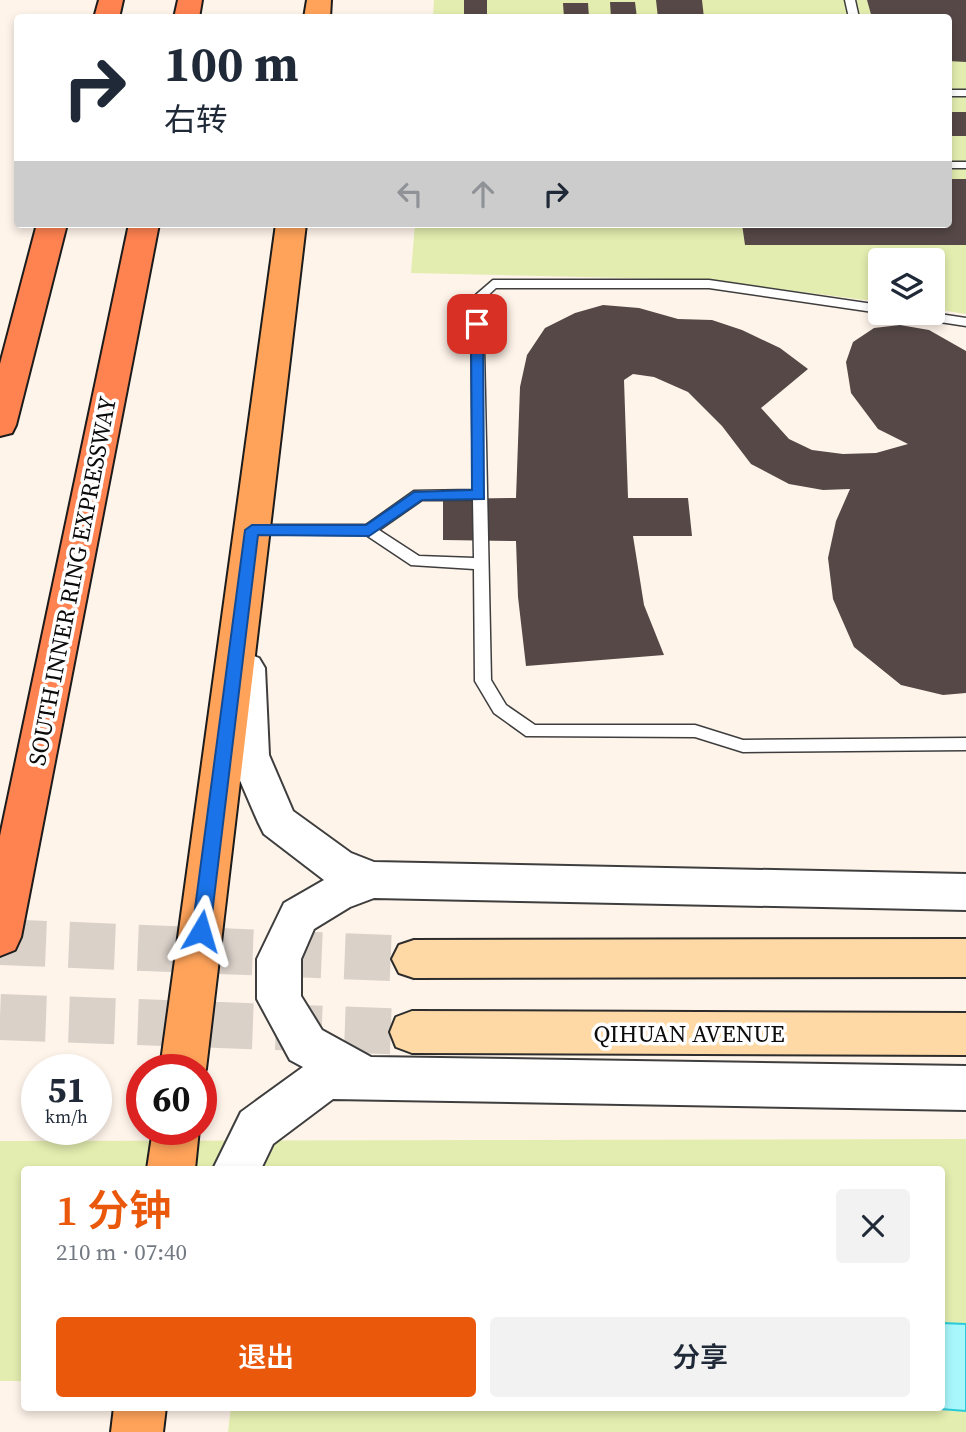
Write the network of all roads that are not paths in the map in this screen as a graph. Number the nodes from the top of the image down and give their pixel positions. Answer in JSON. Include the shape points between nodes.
{"nodes":[{"id":1,"x":51,"y":228,"type":"edge"},
{"id":2,"x":143,"y":228,"type":"edge"},
{"id":3,"x":290,"y":228,"type":"edge"},
{"id":4,"x":868,"y":307,"type":"edge"},
{"id":5,"x":945,"y":319,"type":"edge"},
{"id":6,"x":966,"y":322,"type":"edge"},
{"id":7,"x":0,"y":425,"type":"edge"},
{"id":8,"x":479,"y":495,"type":"junction"},
{"id":9,"x":252,"y":530,"type":"junction"},
{"id":10,"x":369,"y":530,"type":"junction"},
{"id":11,"x":480,"y":564,"type":"junction"},
{"id":12,"x":243,"y":598,"type":"junction"},
{"id":13,"x":966,"y":744,"type":"edge"},
{"id":14,"x":373,"y":880,"type":"junction"},
{"id":15,"x":966,"y":892,"type":"edge"},
{"id":16,"x":0,"y":937,"type":"edge"},
{"id":17,"x":966,"y":958,"type":"edge"},
{"id":18,"x":414,"y":959,"type":"tunnel mouth"},
{"id":19,"x":412,"y":1032,"type":"tunnel mouth"},
{"id":20,"x":966,"y":1034,"type":"edge"},
{"id":21,"x":185,"y":1054,"type":"edge"},
{"id":22,"x":367,"y":1079,"type":"junction"},
{"id":23,"x":966,"y":1088,"type":"edge"},
{"id":24,"x":174,"y":1145,"type":"edge"},
{"id":25,"x":171,"y":1166,"type":"edge"},
{"id":26,"x":238,"y":1166,"type":"edge"}],
"edges":[{"from":1,"to":7,"type":"highway"},
{"from":2,"to":16,"type":"highway","name":"SOUTH INNER RING EXPRESSWAY"},
{"from":3,"to":9,"type":"main road"},
{"from":4,"to":8,"type":"lane","via":[[709,284],[493,284],[477,299]]},
{"from":5,"to":6,"type":"lane"},
{"from":8,"to":10,"type":"lane","via":[[419,495]]},
{"from":8,"to":11,"type":"lane"},
{"from":9,"to":10,"type":"lane"},
{"from":9,"to":12,"type":"main road"},
{"from":10,"to":11,"type":"lane","via":[[416,561]]},
{"from":11,"to":13,"type":"lane","via":[[483,681],[500,709],[532,730],[695,731],[743,746]]},
{"from":12,"to":14,"type":"street","via":[[248,755],[278,822],[336,866]]},
{"from":12,"to":21,"type":"main road"},
{"from":14,"to":15,"type":"street"},
{"from":14,"to":22,"type":"street","via":[[335,894],[299,916],[279,959],[279,999],[306,1045]]},
{"from":17,"to":18,"type":"main road"},
{"from":19,"to":20,"type":"main road","name":"QIHUAN AVENUE"},
{"from":22,"to":23,"type":"street"},
{"from":22,"to":26,"type":"street","via":[[325,1078],[257,1128]]},
{"from":24,"to":25,"type":"main road"}]}
